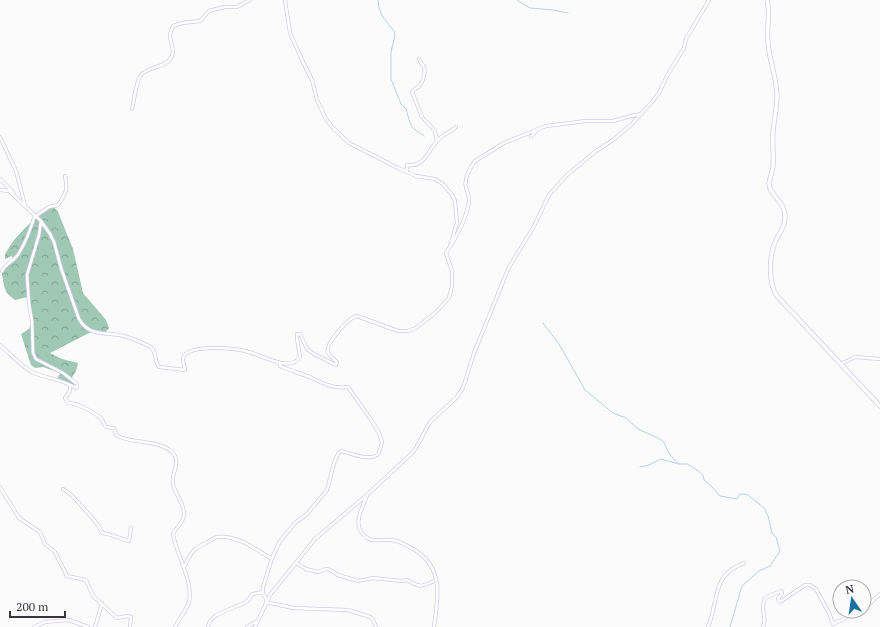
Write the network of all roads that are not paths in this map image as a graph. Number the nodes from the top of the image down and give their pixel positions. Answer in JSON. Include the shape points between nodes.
{"nodes":[{"id":1,"x":250,"y":0,"type":"edge"},
{"id":2,"x":285,"y":0,"type":"edge"},
{"id":3,"x":710,"y":0,"type":"edge"},
{"id":4,"x":767,"y":0,"type":"edge"},
{"id":5,"x":419,"y":59,"type":"dead end"},
{"id":6,"x":132,"y":108,"type":"dead end"},
{"id":7,"x":641,"y":114,"type":"junction"},
{"id":8,"x":456,"y":127,"type":"dead end"},
{"id":9,"x":537,"y":129,"type":"junction"},
{"id":10,"x":0,"y":137,"type":"edge"},
{"id":11,"x":531,"y":137,"type":"dead end"},
{"id":12,"x":437,"y":141,"type":"junction"},
{"id":13,"x":407,"y":172,"type":"junction"},
{"id":14,"x":65,"y":176,"type":"dead end"},
{"id":15,"x":0,"y":179,"type":"edge"},
{"id":16,"x":0,"y":190,"type":"edge"},
{"id":17,"x":16,"y":197,"type":"junction"},
{"id":18,"x":25,"y":206,"type":"junction"},
{"id":19,"x":36,"y":216,"type":"junction"},
{"id":20,"x":41,"y":221,"type":"junction"},
{"id":21,"x":449,"y":249,"type":"junction"},
{"id":22,"x":2,"y":271,"type":"dead end"},
{"id":23,"x":0,"y":345,"type":"edge"},
{"id":24,"x":880,"y":359,"type":"edge"},
{"id":25,"x":280,"y":363,"type":"junction"},
{"id":26,"x":842,"y":364,"type":"junction"},
{"id":27,"x":70,"y":385,"type":"junction"},
{"id":28,"x":880,"y":406,"type":"edge"},
{"id":29,"x":0,"y":487,"type":"edge"},
{"id":30,"x":63,"y":489,"type":"dead end"},
{"id":31,"x":367,"y":495,"type":"junction"},
{"id":32,"x":131,"y":528,"type":"dead end"},
{"id":33,"x":272,"y":559,"type":"junction"},
{"id":34,"x":744,"y":563,"type":"dead end"},
{"id":35,"x":298,"y":564,"type":"dead end"},
{"id":36,"x":184,"y":568,"type":"junction"},
{"id":37,"x":436,"y":580,"type":"junction"},
{"id":38,"x":263,"y":592,"type":"junction"},
{"id":39,"x":880,"y":594,"type":"edge"},
{"id":40,"x":267,"y":601,"type":"junction"},
{"id":41,"x":872,"y":602,"type":"edge"},
{"id":42,"x":102,"y":604,"type":"junction"},
{"id":43,"x":844,"y":619,"type":"edge"},
{"id":44,"x":258,"y":620,"type":"junction"},
{"id":45,"x":34,"y":627,"type":"edge"},
{"id":46,"x":88,"y":627,"type":"edge"},
{"id":47,"x":95,"y":627,"type":"edge"},
{"id":48,"x":130,"y":627,"type":"edge"},
{"id":49,"x":175,"y":627,"type":"edge"},
{"id":50,"x":208,"y":627,"type":"edge"},
{"id":51,"x":247,"y":627,"type":"edge"},
{"id":52,"x":255,"y":627,"type":"edge"},
{"id":53,"x":376,"y":627,"type":"edge"},
{"id":54,"x":434,"y":627,"type":"edge"},
{"id":55,"x":708,"y":627,"type":"edge"},
{"id":56,"x":763,"y":627,"type":"edge"}],
"edges":[{"from":1,"to":6,"type":"street","via":[[237,7],[209,11],[200,21],[173,26],[170,34],[172,57],[165,64],[140,75]]},
{"from":2,"to":13,"type":"street","via":[[290,33],[312,80],[320,108],[333,128],[349,143]]},
{"from":3,"to":7,"type":"street","via":[[686,39],[684,48],[658,94]]},
{"from":4,"to":26,"type":"main road","via":[[767,41],[777,97],[772,135],[773,164],[769,182],[771,191],[782,206],[785,218],[774,244],[772,287],[777,296]]},
{"from":5,"to":12,"type":"street","via":[[425,70],[423,80],[412,92],[422,117],[435,131]]},
{"from":7,"to":9,"type":"street","via":[[613,121],[582,121]]},
{"from":7,"to":31,"type":"street","via":[[613,140],[567,175],[549,195],[510,267],[459,395],[430,422],[411,454]]},
{"from":8,"to":12,"type":"street"},
{"from":9,"to":11,"type":"street"},
{"from":9,"to":21,"type":"street","via":[[504,143],[472,165],[466,182],[469,202],[467,210]]},
{"from":10,"to":18,"type":"street","via":[[16,171]]},
{"from":12,"to":13,"type":"street","via":[[426,158],[407,165]]},
{"from":13,"to":21,"type":"street","via":[[439,181],[454,198],[457,223]]},
{"from":14,"to":19,"type":"street","via":[[67,188],[58,206],[48,207]]},
{"from":15,"to":17,"type":"street"},
{"from":16,"to":17,"type":"street","via":[[9,191]]},
{"from":17,"to":18,"type":"street"},
{"from":18,"to":19,"type":"street"},
{"from":19,"to":20,"type":"street"},
{"from":19,"to":22,"type":"street","via":[[19,254]]},
{"from":20,"to":25,"type":"street","via":[[54,242],[79,319],[86,328],[145,344],[154,350],[157,365],[161,368],[185,370],[182,361],[184,356],[188,352],[203,348],[250,352]]},
{"from":20,"to":27,"type":"street","via":[[27,275],[33,353],[36,359],[63,373],[78,387]]},
{"from":21,"to":25,"type":"street","via":[[446,253],[452,270],[452,286],[449,298],[416,328],[398,331],[354,316],[331,340],[328,353],[337,362],[336,365],[307,349],[300,334],[297,334],[297,338],[300,358],[288,364]]},
{"from":23,"to":27,"type":"street","via":[[18,362],[35,373]]},
{"from":24,"to":26,"type":"street","via":[[855,357]]},
{"from":25,"to":33,"type":"street","via":[[280,366],[318,383],[348,387],[372,421],[382,442],[377,455],[373,457],[339,452],[328,490],[306,515],[296,522],[280,542]]},
{"from":26,"to":28,"type":"main road"},
{"from":27,"to":36,"type":"street","via":[[70,391],[66,396],[67,402],[80,405],[99,417],[107,428],[114,428],[117,436],[125,440],[161,446],[174,455],[176,461],[172,481],[180,499],[183,517],[173,534]]},
{"from":29,"to":42,"type":"street","via":[[19,518],[40,532],[45,544],[55,552],[65,574],[71,578],[86,580],[93,596]]},
{"from":30,"to":32,"type":"street","via":[[74,496],[97,522],[102,533],[129,541]]},
{"from":31,"to":37,"type":"street","via":[[358,518],[362,534],[370,540],[398,541],[410,547],[431,565]]},
{"from":31,"to":40,"type":"street","via":[[315,539]]},
{"from":33,"to":36,"type":"street","via":[[241,540],[218,537],[195,548]]},
{"from":33,"to":38,"type":"street","via":[[263,584]]},
{"from":34,"to":55,"type":"street","via":[[732,568],[720,583]]},
{"from":35,"to":37,"type":"street","via":[[318,572],[330,570],[358,581],[373,578],[407,580],[418,586],[425,586]]},
{"from":36,"to":49,"type":"street","via":[[189,601]]},
{"from":37,"to":54,"type":"street","via":[[438,611]]},
{"from":38,"to":40,"type":"street"},
{"from":38,"to":50,"type":"street","via":[[253,594],[247,601],[212,618]]},
{"from":39,"to":41,"type":"street"},
{"from":40,"to":44,"type":"street"},
{"from":40,"to":53,"type":"street","via":[[285,607],[348,610],[370,617]]},
{"from":42,"to":47,"type":"street"},
{"from":42,"to":48,"type":"street","via":[[117,618],[130,616]]},
{"from":43,"to":56,"type":"street","via":[[832,624],[816,589],[805,585],[780,602],[778,599],[781,591],[765,598],[762,608],[765,622]]},
{"from":44,"to":51,"type":"street"},
{"from":44,"to":52,"type":"street"},
{"from":45,"to":46,"type":"street","via":[[45,622],[69,620]]}]}
